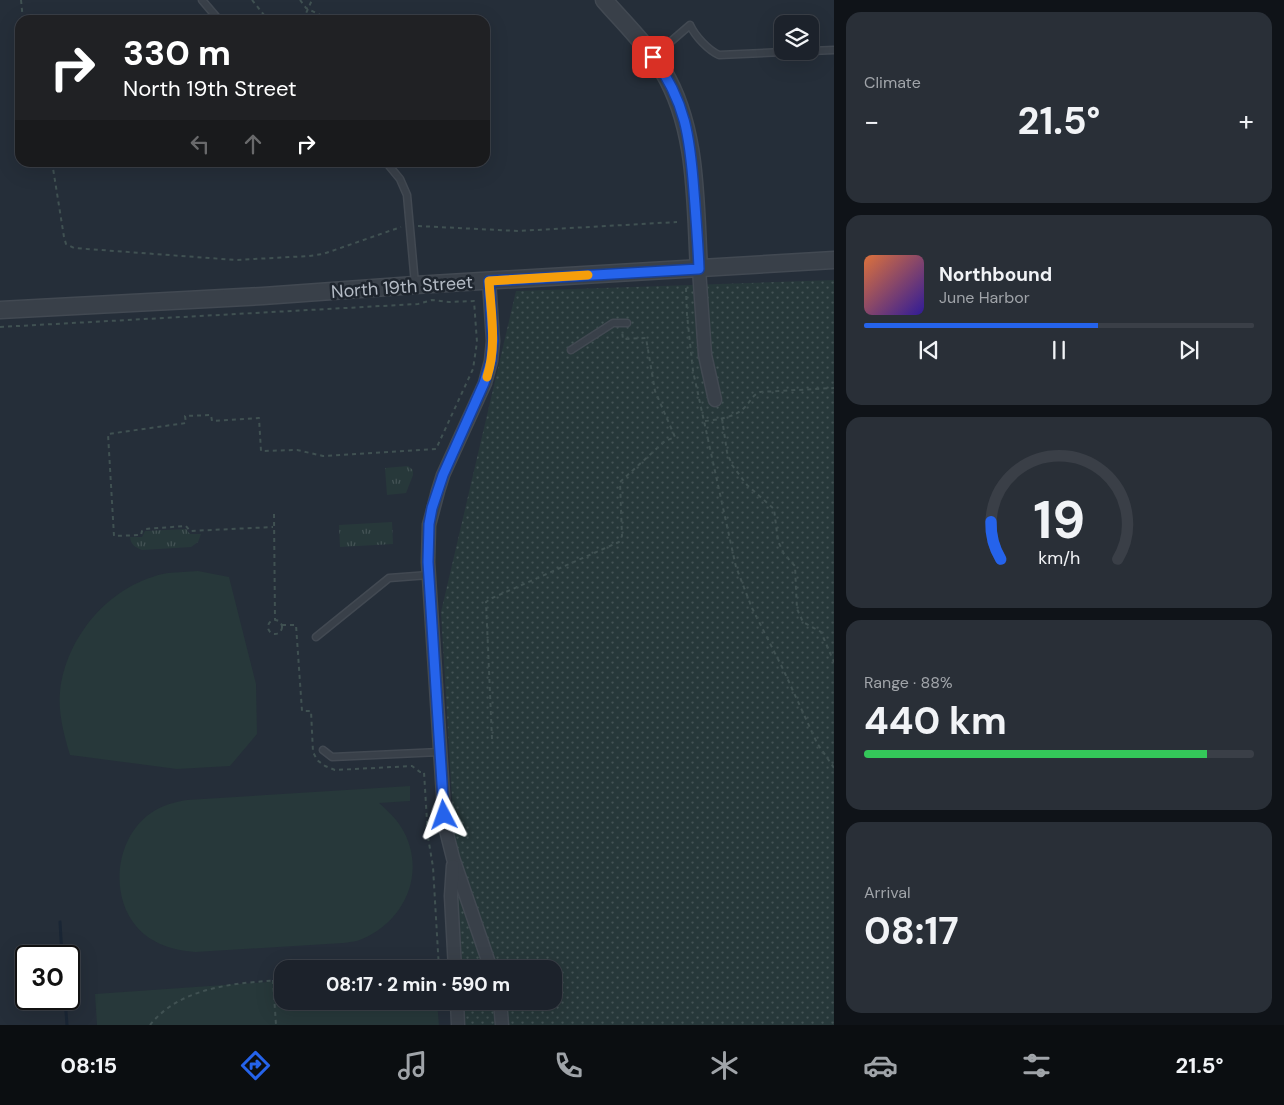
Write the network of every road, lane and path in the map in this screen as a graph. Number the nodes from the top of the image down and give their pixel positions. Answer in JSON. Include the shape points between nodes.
{"nodes":[{"id":1,"x":21,"y":0,"type":"edge"},
{"id":2,"x":202,"y":0,"type":"edge"},
{"id":3,"x":252,"y":0,"type":"edge"},
{"id":4,"x":300,"y":0,"type":"edge"},
{"id":5,"x":312,"y":0,"type":"edge"},
{"id":6,"x":604,"y":0,"type":"edge"},
{"id":7,"x":308,"y":9,"type":"junction"},
{"id":8,"x":22,"y":15,"type":"edge"},
{"id":9,"x":214,"y":15,"type":"edge"},
{"id":10,"x":264,"y":15,"type":"edge"},
{"id":11,"x":305,"y":15,"type":"edge"},
{"id":12,"x":320,"y":15,"type":"edge"},
{"id":13,"x":834,"y":50,"type":"edge"},
{"id":14,"x":819,"y":51,"type":"edge"},
{"id":15,"x":774,"y":52,"type":"edge"},
{"id":16,"x":653,"y":57,"type":"junction"},
{"id":17,"x":53,"y":167,"type":"edge"},
{"id":18,"x":390,"y":167,"type":"edge"},
{"id":19,"x":677,"y":222,"type":"dead end"},
{"id":20,"x":411,"y":226,"type":"junction"},
{"id":21,"x":834,"y":260,"type":"edge"},
{"id":22,"x":699,"y":269,"type":"junction"},
{"id":23,"x":489,"y":281,"type":"junction"},
{"id":24,"x":415,"y":285,"type":"junction"},
{"id":25,"x":686,"y":288,"type":"dead end"},
{"id":26,"x":0,"y":310,"type":"edge"},
{"id":27,"x":623,"y":322,"type":"joint"},
{"id":28,"x":0,"y":327,"type":"edge"},
{"id":29,"x":572,"y":350,"type":"dead end"},
{"id":30,"x":834,"y":388,"type":"edge"},
{"id":31,"x":715,"y":400,"type":"dead end"},
{"id":32,"x":722,"y":418,"type":"junction"},
{"id":33,"x":705,"y":421,"type":"junction"},
{"id":34,"x":274,"y":514,"type":"dead end"},
{"id":35,"x":273,"y":527,"type":"junction"},
{"id":36,"x":429,"y":575,"type":"junction"},
{"id":37,"x":275,"y":620,"type":"junction"},
{"id":38,"x":282,"y":625,"type":"junction"},
{"id":39,"x":316,"y":637,"type":"dead end"},
{"id":40,"x":834,"y":662,"type":"edge"},
{"id":41,"x":492,"y":739,"type":"dead end"},
{"id":42,"x":323,"y":750,"type":"dead end"},
{"id":43,"x":440,"y":752,"type":"junction"},
{"id":44,"x":834,"y":768,"type":"edge"},
{"id":45,"x":453,"y":858,"type":"junction"},
{"id":46,"x":438,"y":960,"type":"edge"},
{"id":47,"x":455,"y":960,"type":"edge"},
{"id":48,"x":488,"y":960,"type":"edge"},
{"id":49,"x":273,"y":980,"type":"joint"},
{"id":50,"x":457,"y":1010,"type":"edge"},
{"id":51,"x":501,"y":1010,"type":"edge"},
{"id":52,"x":150,"y":1025,"type":"edge"},
{"id":53,"x":276,"y":1025,"type":"edge"},
{"id":54,"x":458,"y":1025,"type":"edge"},
{"id":55,"x":502,"y":1025,"type":"edge"}],
"edges":[{"from":1,"to":8,"type":"path"},
{"from":2,"to":9,"type":"lane"},
{"from":3,"to":10,"type":"path"},
{"from":4,"to":7,"type":"path"},
{"from":5,"to":7,"type":"path"},
{"from":6,"to":16,"type":"street"},
{"from":7,"to":11,"type":"path"},
{"from":7,"to":12,"type":"path"},
{"from":13,"to":14,"type":"lane"},
{"from":15,"to":16,"type":"lane","via":[[719,55],[690,25]]},
{"from":16,"to":22,"type":"street","via":[[676,97],[686,126],[691,152]]},
{"from":17,"to":20,"type":"path","via":[[64,237],[66,244],[74,248],[232,260],[310,256]]},
{"from":18,"to":20,"type":"lane","via":[[404,187]]},
{"from":19,"to":20,"type":"path","via":[[528,231]]},
{"from":20,"to":24,"type":"lane"},
{"from":21,"to":22,"type":"street","name":"North 19th Street"},
{"from":22,"to":23,"type":"street","name":"North 19th Street"},
{"from":22,"to":31,"type":"street","via":[[705,355]]},
{"from":23,"to":24,"type":"street","name":"North 19th Street"},
{"from":23,"to":36,"type":"street","via":[[491,361],[432,508]]},
{"from":24,"to":26,"type":"street","name":"North 19th Street"},
{"from":25,"to":33,"type":"path","via":[[691,358]]},
{"from":27,"to":29,"type":"lane","via":[[613,323]]},
{"from":27,"to":41,"type":"path","via":[[623,339],[646,338],[655,391],[675,437],[665,441],[620,482],[622,536],[619,542],[486,602]]},
{"from":28,"to":35,"type":"path","via":[[398,306],[432,300],[474,301],[477,342],[473,369],[436,449],[323,456],[297,450],[261,451],[259,418],[212,421],[212,414],[185,416],[186,423],[108,434],[114,536],[141,535],[145,529],[186,526],[190,531]]},
{"from":30,"to":32,"type":"path","via":[[760,392],[741,410]]},
{"from":32,"to":33,"type":"path"},
{"from":32,"to":40,"type":"path","via":[[732,465],[746,485],[774,510],[778,541],[795,566],[797,608],[803,622],[821,632]]},
{"from":33,"to":44,"type":"path","via":[[742,585],[817,743]]},
{"from":34,"to":35,"type":"path"},
{"from":35,"to":37,"type":"path"},
{"from":36,"to":39,"type":"lane","via":[[389,578]]},
{"from":36,"to":43,"type":"street"},
{"from":37,"to":38,"type":"path"},
{"from":37,"to":38,"type":"path","via":[[268,625],[271,632],[280,632]]},
{"from":38,"to":46,"type":"path","via":[[296,625],[302,712],[311,711],[316,760],[335,770],[412,766],[424,772]]},
{"from":42,"to":43,"type":"lane","via":[[332,757]]},
{"from":43,"to":45,"type":"street","via":[[445,826]]},
{"from":45,"to":47,"type":"street"},
{"from":45,"to":48,"type":"street"},
{"from":49,"to":52,"type":"path","via":[[203,991],[180,1000]]},
{"from":49,"to":53,"type":"path"},
{"from":50,"to":54,"type":"street"},
{"from":51,"to":55,"type":"street"}]}
